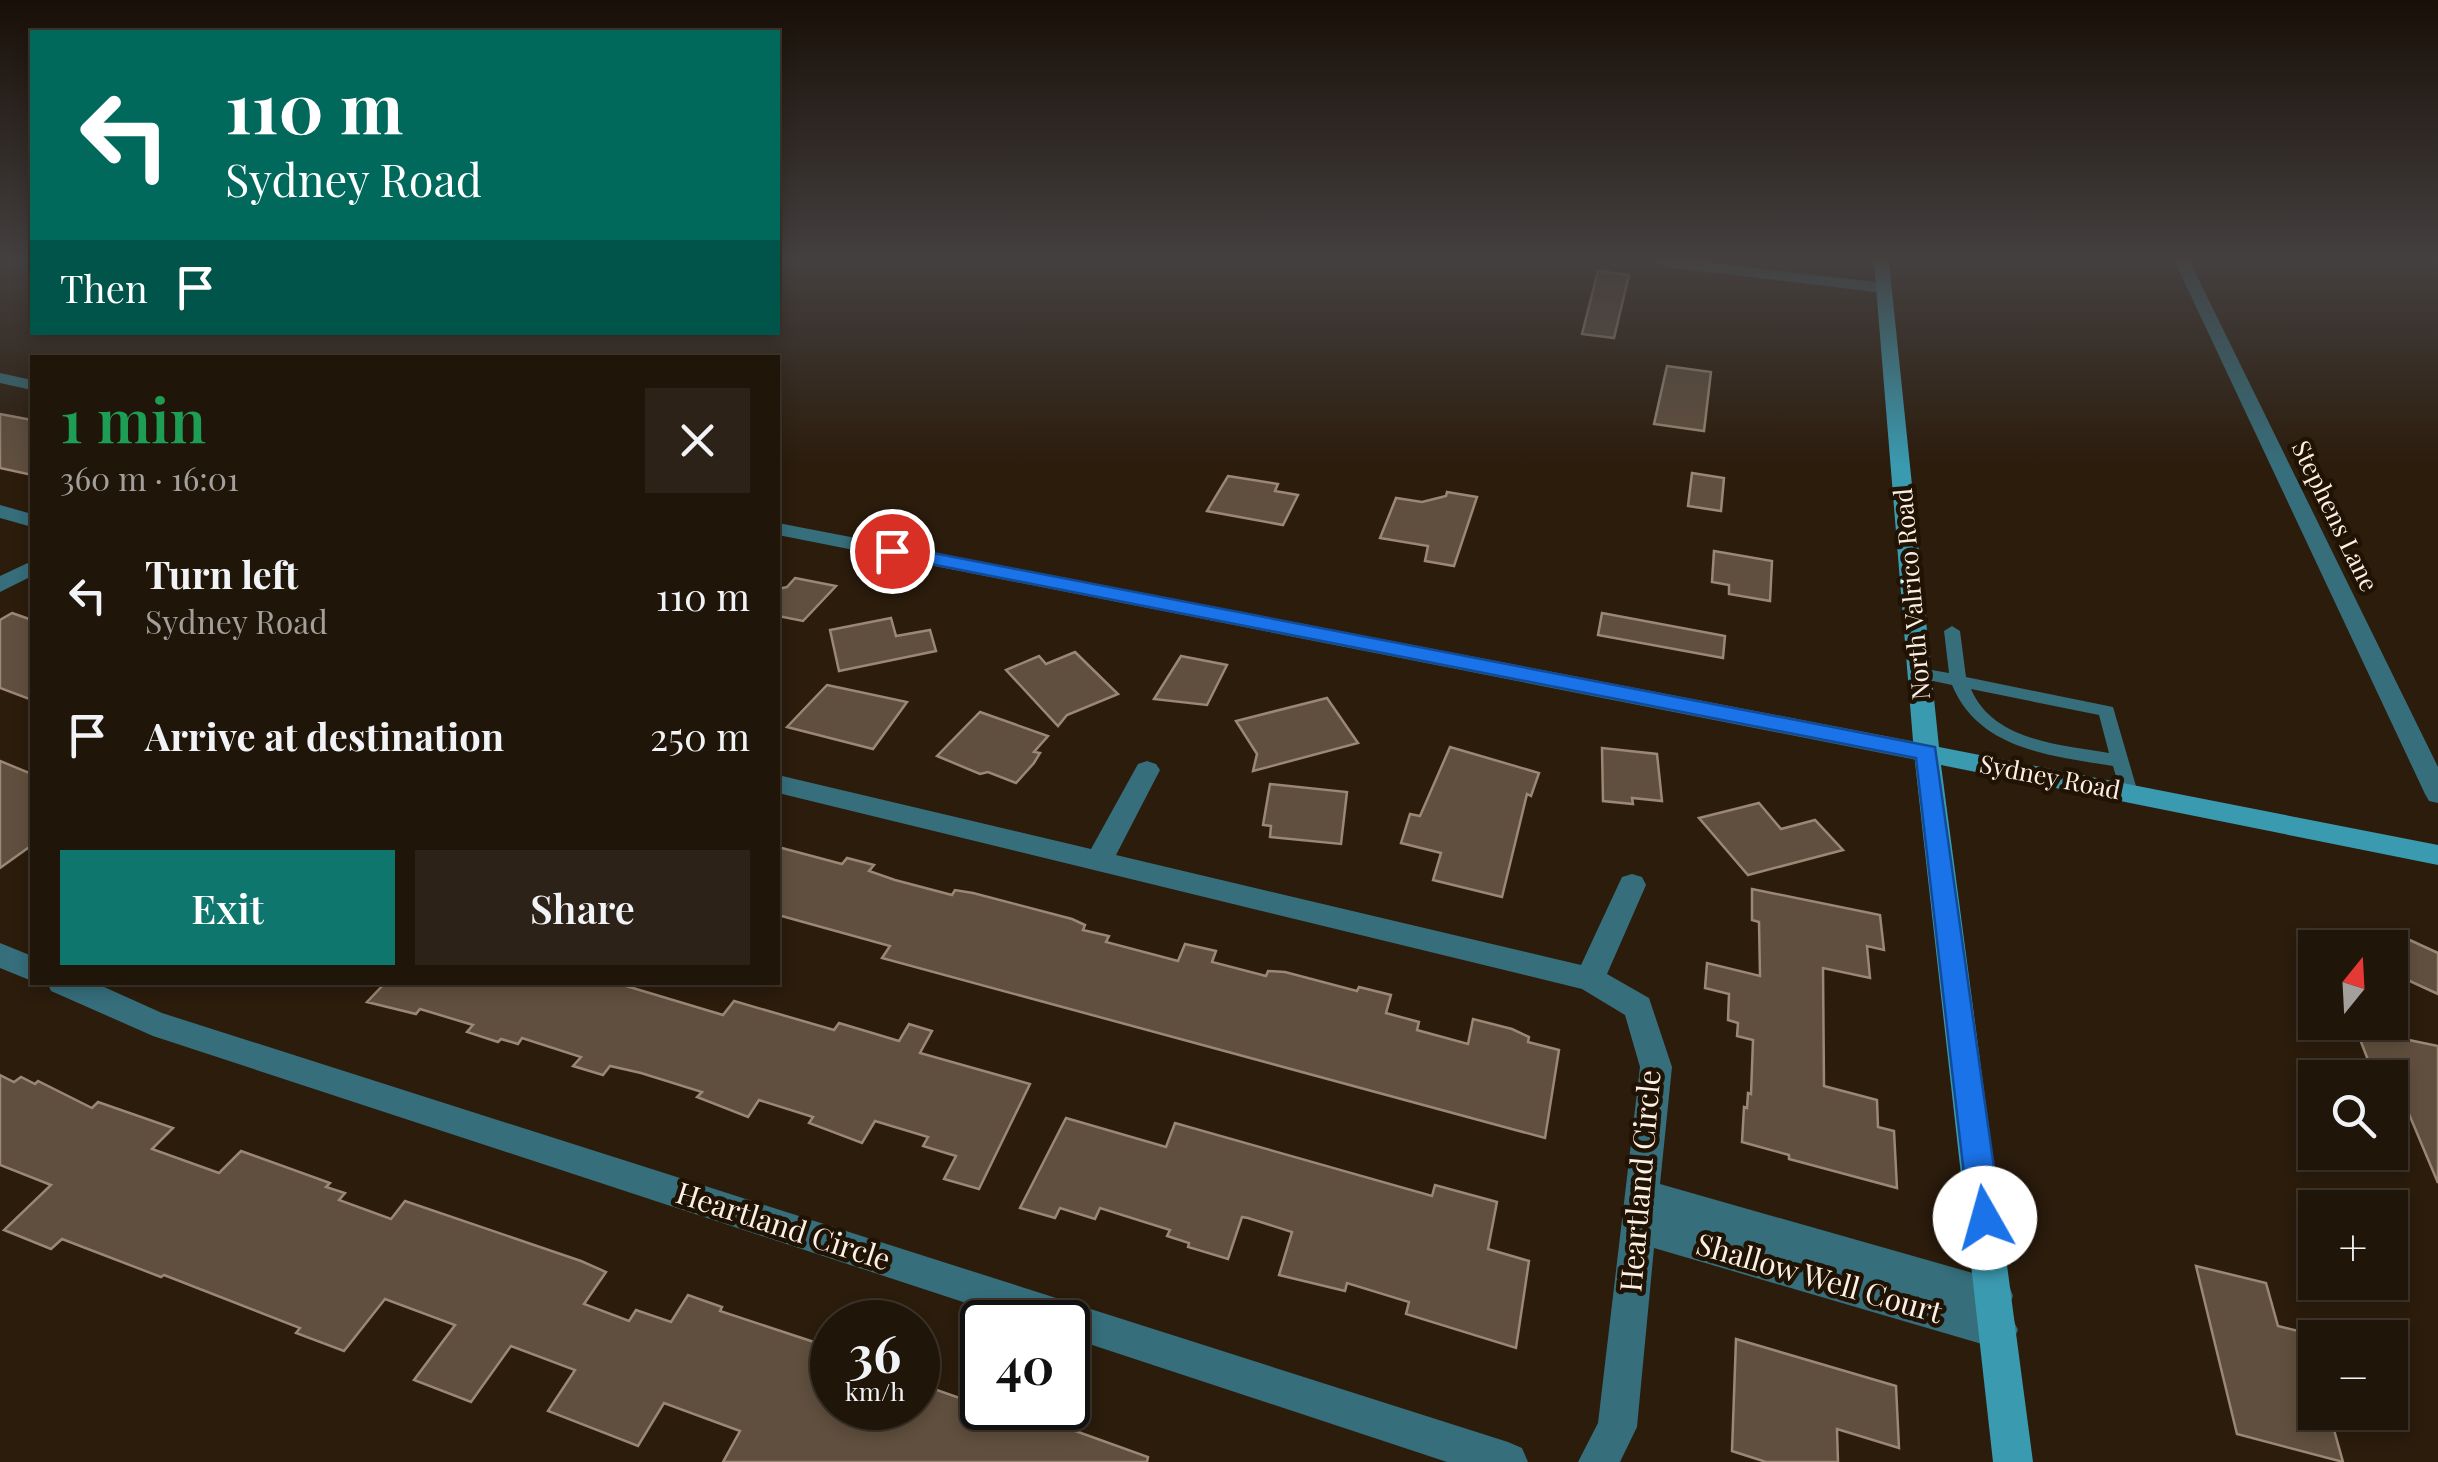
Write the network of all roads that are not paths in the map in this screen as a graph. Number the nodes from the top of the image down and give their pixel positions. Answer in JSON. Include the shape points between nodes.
{"nodes":[{"id":1,"x":1888,"y":330,"type":"edge"},
{"id":2,"x":2215,"y":330,"type":"edge"},
{"id":3,"x":0,"y":378,"type":"edge"},
{"id":4,"x":30,"y":385,"type":"edge"},
{"id":5,"x":0,"y":511,"type":"edge"},
{"id":6,"x":30,"y":520,"type":"edge"},
{"id":7,"x":780,"y":529,"type":"edge"},
{"id":8,"x":30,"y":568,"type":"edge"},
{"id":9,"x":0,"y":585,"type":"edge"},
{"id":10,"x":1952,"y":632,"type":"dead end"},
{"id":11,"x":1920,"y":674,"type":"junction"},
{"id":12,"x":1958,"y":681,"type":"junction"},
{"id":13,"x":1927,"y":753,"type":"junction"},
{"id":14,"x":2120,"y":761,"type":"junction"},
{"id":15,"x":1147,"y":770,"type":"dead end"},
{"id":16,"x":780,"y":784,"type":"edge"},
{"id":17,"x":2129,"y":793,"type":"junction"},
{"id":18,"x":2438,"y":794,"type":"edge"},
{"id":19,"x":2438,"y":855,"type":"edge"},
{"id":20,"x":1098,"y":862,"type":"junction"},
{"id":21,"x":1632,"y":885,"type":"dead end"},
{"id":22,"x":0,"y":955,"type":"edge"},
{"id":23,"x":30,"y":969,"type":"edge"},
{"id":24,"x":1590,"y":979,"type":"junction"},
{"id":25,"x":69,"y":985,"type":"edge"},
{"id":26,"x":1640,"y":1211,"type":"junction"},
{"id":27,"x":1997,"y":1313,"type":"junction"},
{"id":28,"x":1508,"y":1462,"type":"edge"},
{"id":29,"x":1598,"y":1462,"type":"edge"},
{"id":30,"x":2013,"y":1462,"type":"edge"}],
"edges":[{"from":1,"to":11,"type":"street","name":"North Valrico Road"},
{"from":2,"to":18,"type":"street","name":"Stephens Lane"},
{"from":3,"to":4,"type":"street"},
{"from":5,"to":6,"type":"street"},
{"from":7,"to":13,"type":"street","name":"Sydney Road"},
{"from":8,"to":9,"type":"street"},
{"from":10,"to":12,"type":"lane"},
{"from":11,"to":12,"type":"lane"},
{"from":11,"to":13,"type":"street","name":"North Valrico Road"},
{"from":12,"to":14,"type":"lane","via":[[1977,716],[2018,741]]},
{"from":12,"to":14,"type":"lane","via":[[2107,711]]},
{"from":13,"to":17,"type":"street","name":"Sydney Road"},
{"from":13,"to":27,"type":"street","name":"North Valrico Road"},
{"from":14,"to":17,"type":"lane"},
{"from":15,"to":20,"type":"street"},
{"from":16,"to":20,"type":"street","name":"Heartland Circle"},
{"from":17,"to":19,"type":"street","name":"Sydney Road"},
{"from":20,"to":24,"type":"street","name":"Heartland Circle"},
{"from":21,"to":24,"type":"street"},
{"from":22,"to":23,"type":"street"},
{"from":24,"to":26,"type":"street","name":"Heartland Circle","via":[[1638,1007],[1656,1067]]},
{"from":25,"to":28,"type":"street","name":"Heartland Circle","via":[[172,1030]]},
{"from":26,"to":27,"type":"street","name":"Shallow Well Court"},
{"from":26,"to":29,"type":"street","name":"Heartland Circle","via":[[1616,1427]]},
{"from":27,"to":30,"type":"street","name":"North Valrico Road"}]}
